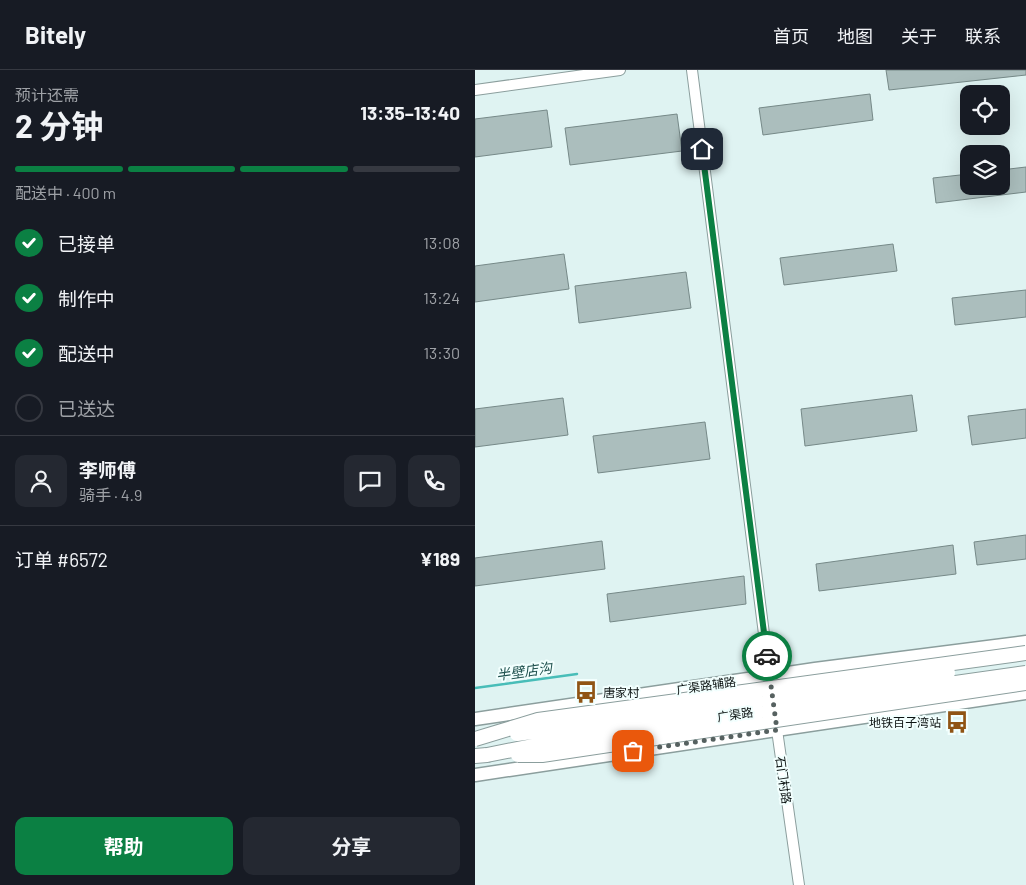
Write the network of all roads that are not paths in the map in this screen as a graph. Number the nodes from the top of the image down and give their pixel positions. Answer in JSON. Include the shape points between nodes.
{"nodes":[{"id":1,"x":620,"y":70,"type":"edge"},
{"id":2,"x":692,"y":70,"type":"edge"},
{"id":3,"x":475,"y":90,"type":"edge"},
{"id":4,"x":1026,"y":642,"type":"edge"},
{"id":5,"x":1026,"y":653,"type":"edge"},
{"id":6,"x":1026,"y":662,"type":"edge"},
{"id":7,"x":860,"y":663,"type":"junction"},
{"id":8,"x":1026,"y":673,"type":"edge"},
{"id":9,"x":769,"y":676,"type":"junction"},
{"id":10,"x":1026,"y":683,"type":"edge"},
{"id":11,"x":683,"y":688,"type":"junction"},
{"id":12,"x":1026,"y":693,"type":"edge"},
{"id":13,"x":865,"y":717,"type":"junction"},
{"id":14,"x":475,"y":719,"type":"edge"},
{"id":15,"x":777,"y":730,"type":"junction"},
{"id":16,"x":475,"y":739,"type":"edge"},
{"id":17,"x":691,"y":743,"type":"junction"},
{"id":18,"x":481,"y":756,"type":"edge"},
{"id":19,"x":475,"y":775,"type":"edge"},
{"id":20,"x":799,"y":885,"type":"edge"}],
"edges":[{"from":1,"to":3,"type":"street"},
{"from":2,"to":9,"type":"street","name":"石门村路"},
{"from":4,"to":7,"type":"main road","name":"广渠路辅路"},
{"from":5,"to":16,"type":"highway","bridge":true,"via":[[538,720]]},
{"from":6,"to":16,"type":"highway","name":"广渠路","bridge":true},
{"from":7,"to":9,"type":"main road","name":"广渠路辅路"},
{"from":7,"to":13,"type":"street","via":[[851,671],[847,682],[851,703]]},
{"from":8,"to":18,"type":"highway","name":"广渠路","bridge":true,"via":[[588,735]]},
{"from":9,"to":11,"type":"main road","name":"广渠路辅路"},
{"from":9,"to":15,"type":"street","name":"石门村路"},
{"from":10,"to":18,"type":"highway","bridge":true,"via":[[542,755]]},
{"from":11,"to":14,"type":"main road","name":"广渠路辅路"},
{"from":11,"to":17,"type":"street","via":[[703,701],[708,712]]},
{"from":12,"to":13,"type":"main road","name":"广渠路"},
{"from":13,"to":15,"type":"main road","name":"广渠路"},
{"from":15,"to":17,"type":"main road","name":"广渠路"},
{"from":15,"to":20,"type":"street","name":"石门村路"},
{"from":17,"to":19,"type":"main road","name":"广渠路"}]}
